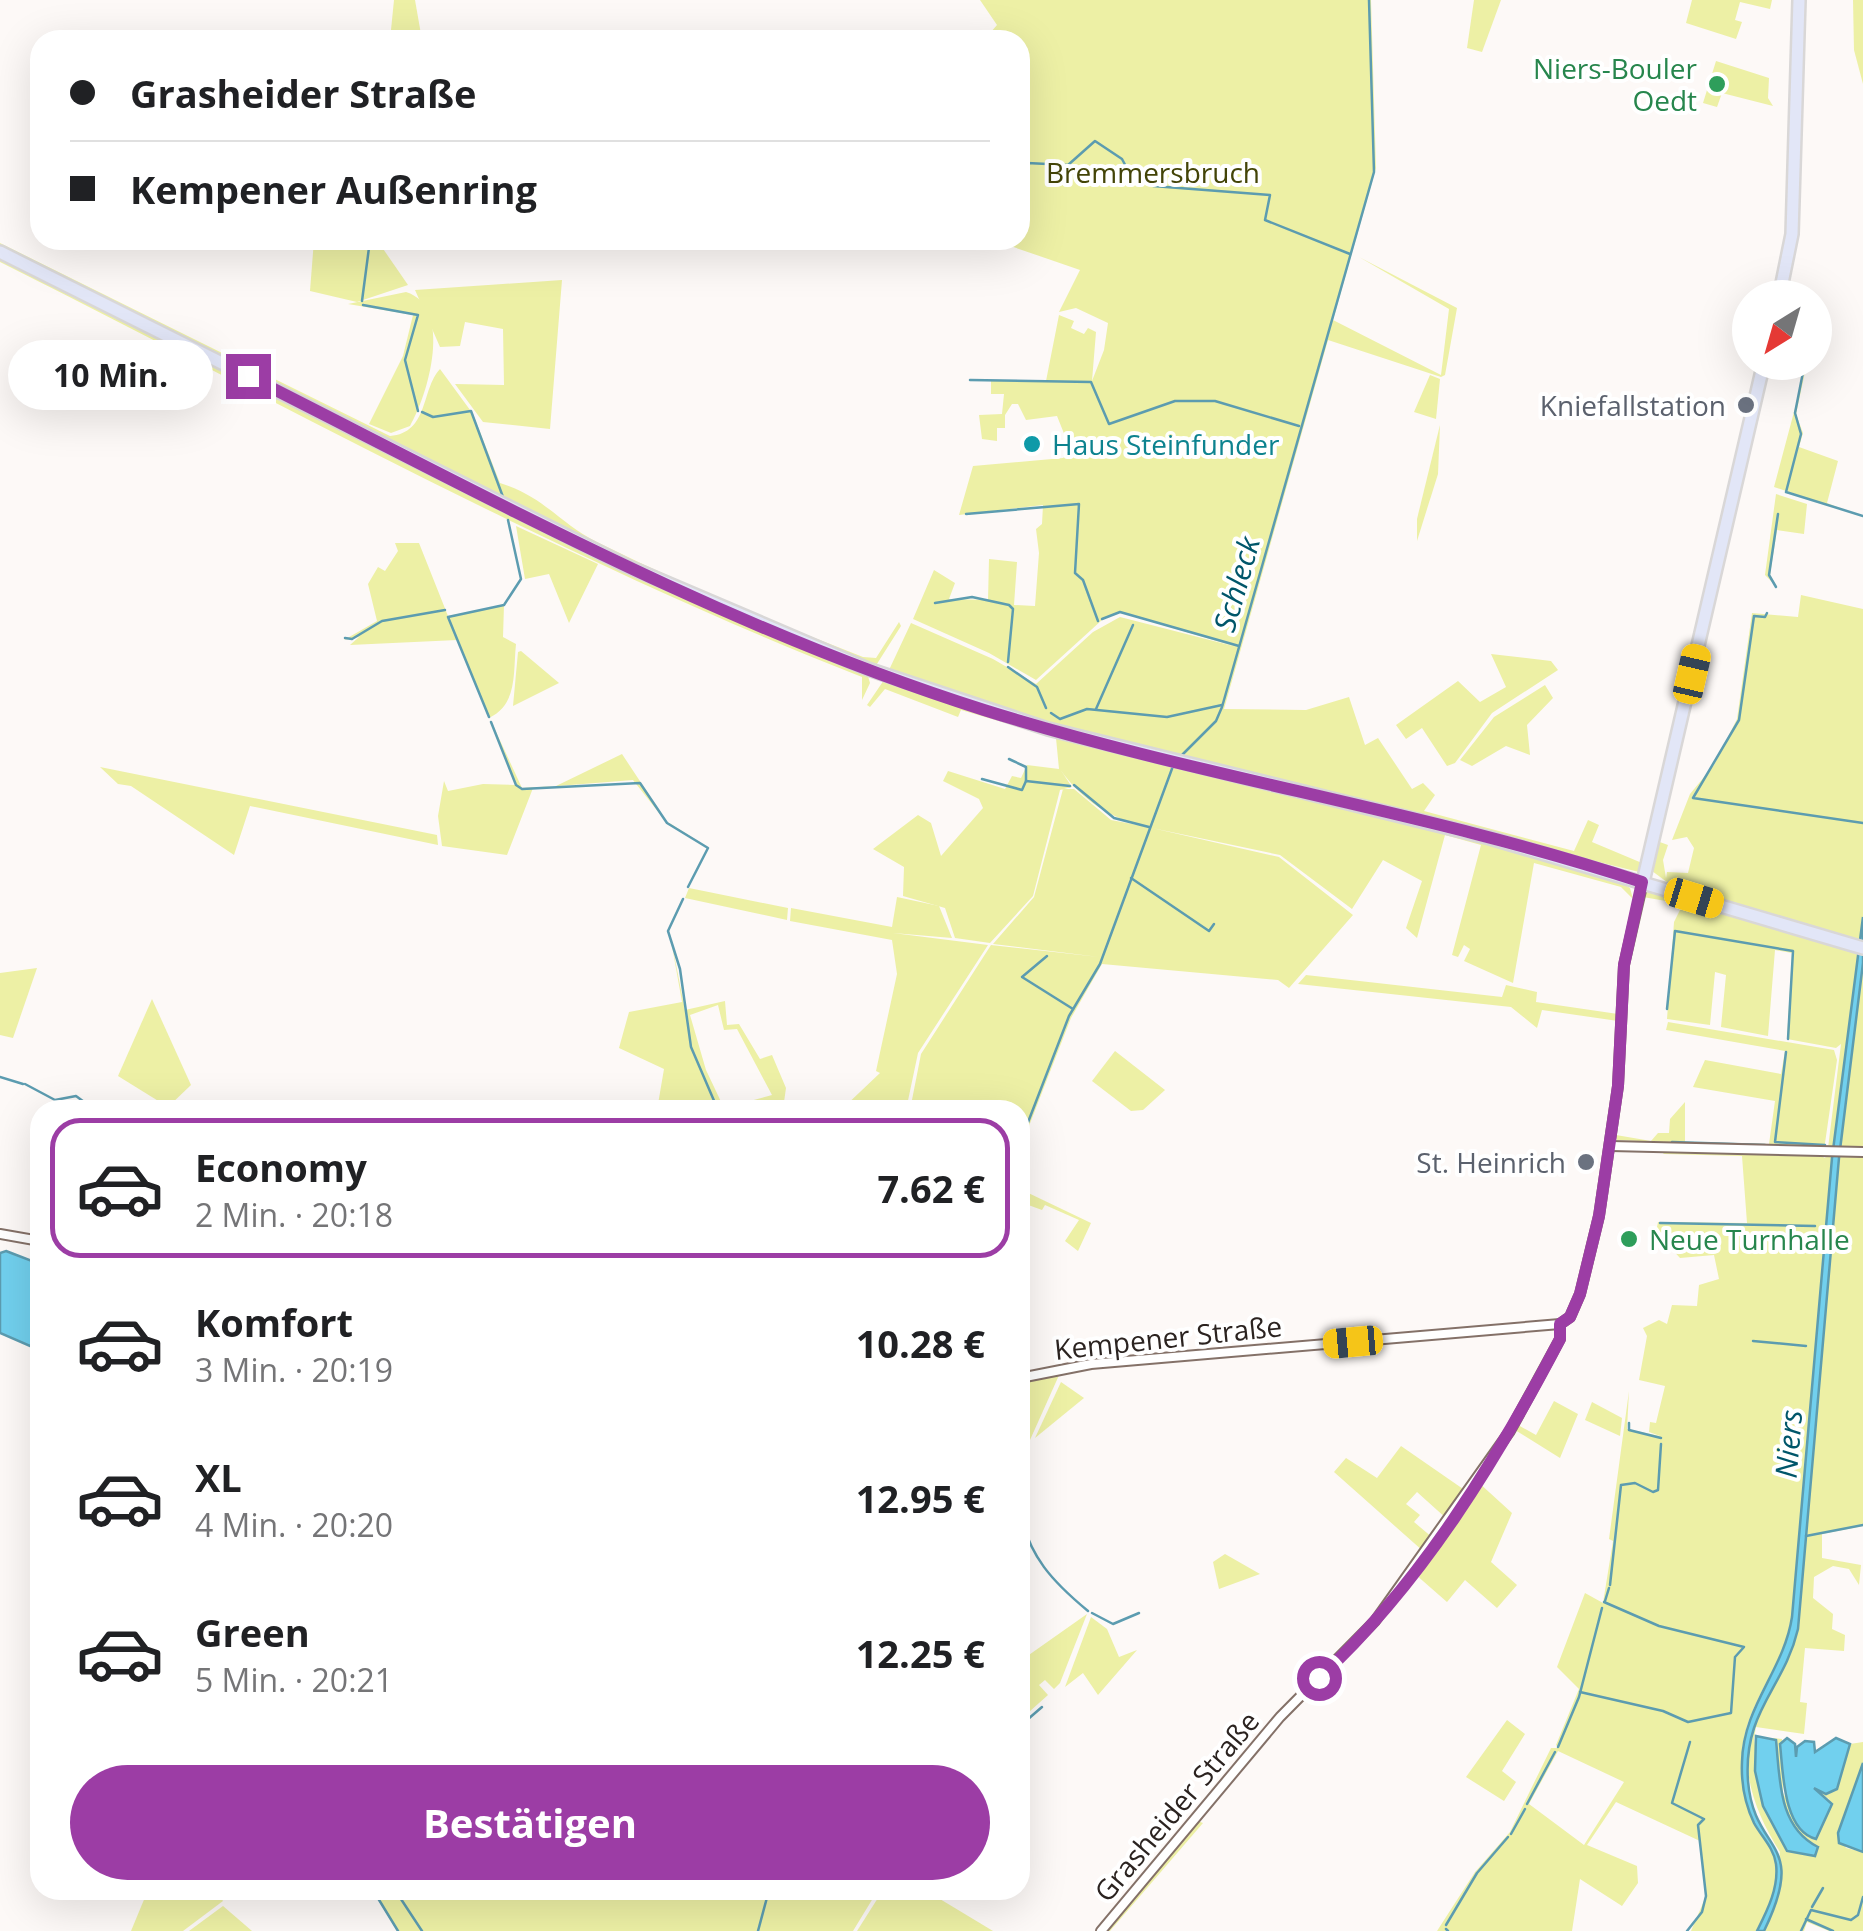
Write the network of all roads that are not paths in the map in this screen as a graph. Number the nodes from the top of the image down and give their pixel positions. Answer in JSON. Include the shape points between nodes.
{"nodes":[{"id":1,"x":1799,"y":0,"type":"edge"},
{"id":2,"x":0,"y":252,"type":"edge"},
{"id":3,"x":1783,"y":280,"type":"edge"},
{"id":4,"x":1760,"y":380,"type":"edge"},
{"id":5,"x":1646,"y":867,"type":"junction"},
{"id":6,"x":1622,"y":876,"type":"junction"},
{"id":7,"x":1642,"y":882,"type":"junction"},
{"id":8,"x":1663,"y":888,"type":"junction"},
{"id":9,"x":1638,"y":897,"type":"junction"},
{"id":10,"x":1863,"y":948,"type":"edge"},
{"id":11,"x":1612,"y":1146,"type":"junction"},
{"id":12,"x":1863,"y":1152,"type":"edge"},
{"id":13,"x":0,"y":1234,"type":"edge"},
{"id":14,"x":30,"y":1239,"type":"edge"},
{"id":15,"x":1560,"y":1324,"type":"junction"},
{"id":16,"x":1030,"y":1376,"type":"edge"},
{"id":17,"x":1102,"y":1931,"type":"edge"}],
"edges":[{"from":1,"to":3,"type":"main road","via":[[1792,234]]},
{"from":2,"to":6,"type":"main road","via":[[742,618],[982,710]]},
{"from":4,"to":5,"type":"main road"},
{"from":5,"to":7,"type":"main road"},
{"from":5,"to":8,"type":"main road"},
{"from":6,"to":7,"type":"main road"},
{"from":6,"to":9,"type":"street"},
{"from":7,"to":8,"type":"main road"},
{"from":7,"to":9,"type":"street","name":"Grasheider Straße"},
{"from":8,"to":10,"type":"main road"},
{"from":9,"to":11,"type":"street","name":"Grasheider Straße","via":[[1624,965]]},
{"from":11,"to":12,"type":"street"},
{"from":11,"to":15,"type":"street","name":"Grasheider Straße","via":[[1581,1288],[1570,1317]]},
{"from":13,"to":14,"type":"street"},
{"from":15,"to":16,"type":"street","name":"Kempener Straße","via":[[1091,1364]]},
{"from":15,"to":17,"type":"street","name":"Grasheider Straße","via":[[1560,1339],[1510,1431],[1375,1621],[1280,1716]]}]}
